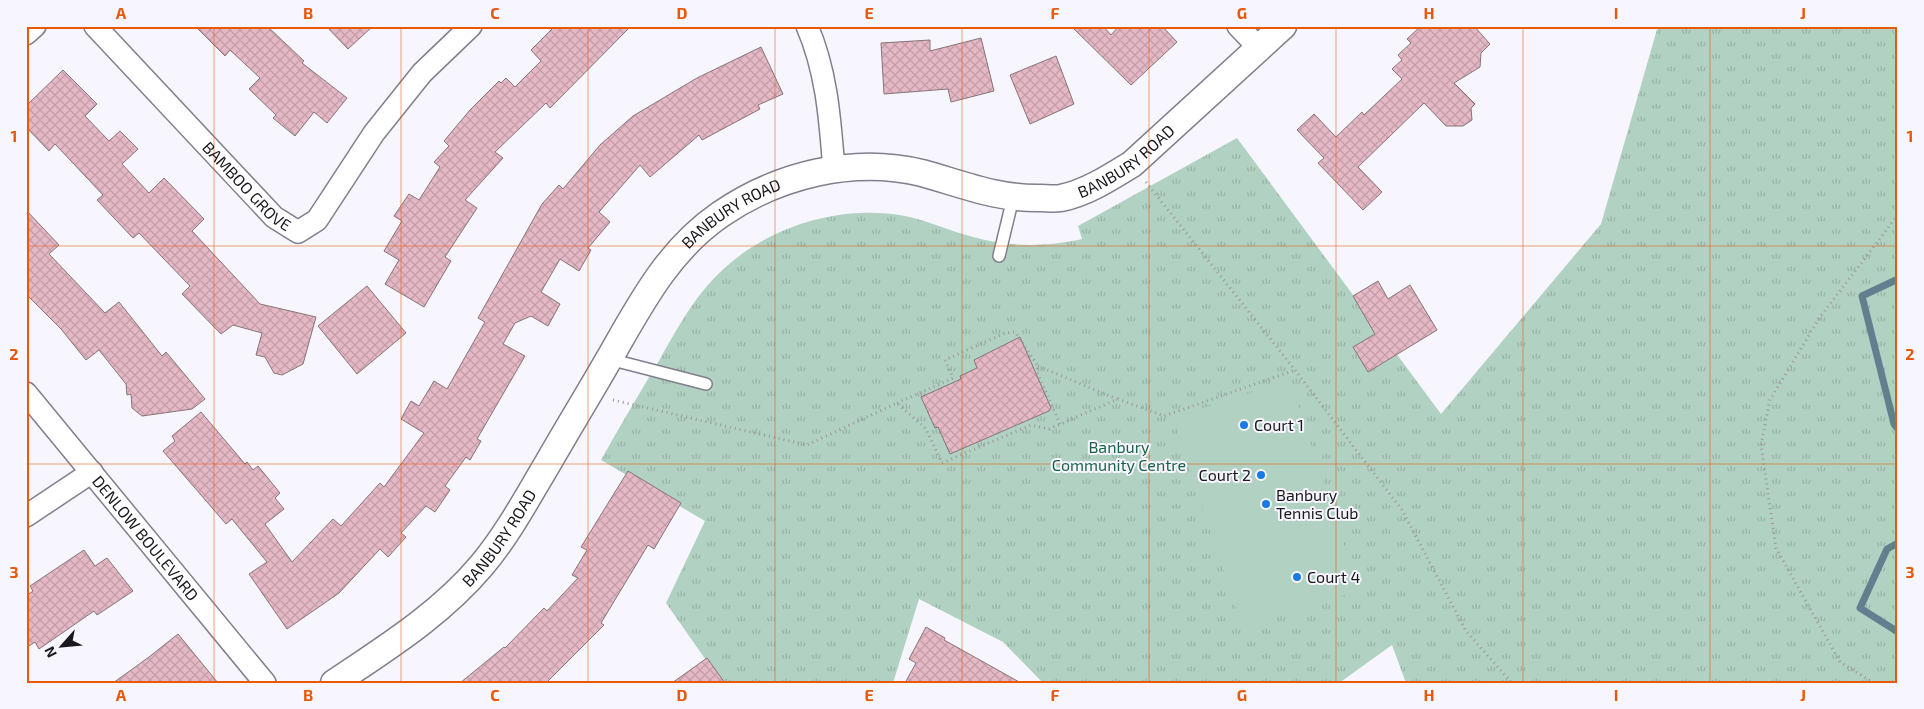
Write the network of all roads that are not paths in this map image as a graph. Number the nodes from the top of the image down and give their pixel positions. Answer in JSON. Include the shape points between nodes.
{"nodes":[{"id":1,"x":35,"y":26,"type":"edge"},
{"id":2,"x":95,"y":26,"type":"edge"},
{"id":3,"x":471,"y":26,"type":"edge"},
{"id":4,"x":807,"y":26,"type":"edge"},
{"id":5,"x":1238,"y":26,"type":"edge"},
{"id":6,"x":1283,"y":26,"type":"edge"},
{"id":7,"x":26,"y":34,"type":"edge"},
{"id":8,"x":1259,"y":48,"type":"junction"},
{"id":9,"x":834,"y":170,"type":"junction"},
{"id":10,"x":1013,"y":198,"type":"junction"},
{"id":11,"x":999,"y":256,"type":"dead end"},
{"id":12,"x":609,"y":359,"type":"junction"},
{"id":13,"x":706,"y":384,"type":"dead end"},
{"id":14,"x":26,"y":393,"type":"edge"},
{"id":15,"x":92,"y":472,"type":"junction"},
{"id":16,"x":26,"y":516,"type":"edge"},
{"id":17,"x":265,"y":683,"type":"edge"},
{"id":18,"x":334,"y":683,"type":"edge"}],
"edges":[{"from":1,"to":7,"type":"street"},
{"from":2,"to":3,"type":"street","name":"BAMBOO GROVE","via":[[274,218],[298,232],[317,220],[374,133],[422,74]]},
{"from":4,"to":9,"type":"street","via":[[825,82]]},
{"from":5,"to":8,"type":"street"},
{"from":6,"to":8,"type":"street","name":"BANBURY ROAD"},
{"from":8,"to":10,"type":"street","name":"BANBURY ROAD","via":[[1132,164],[1104,181],[1061,198]]},
{"from":9,"to":10,"type":"street","name":"BANBURY ROAD","via":[[872,167],[920,173],[988,194]]},
{"from":9,"to":12,"type":"street","name":"BANBURY ROAD","via":[[800,176],[755,194],[690,238],[663,269]]},
{"from":10,"to":11,"type":"lane"},
{"from":12,"to":13,"type":"lane"},
{"from":12,"to":18,"type":"street","name":"BANBURY ROAD","via":[[520,510],[481,566],[447,601],[413,629]]},
{"from":14,"to":15,"type":"street","name":"DENLOW BOULEVARD"},
{"from":15,"to":16,"type":"street"},
{"from":15,"to":17,"type":"street","name":"DENLOW BOULEVARD"}]}
